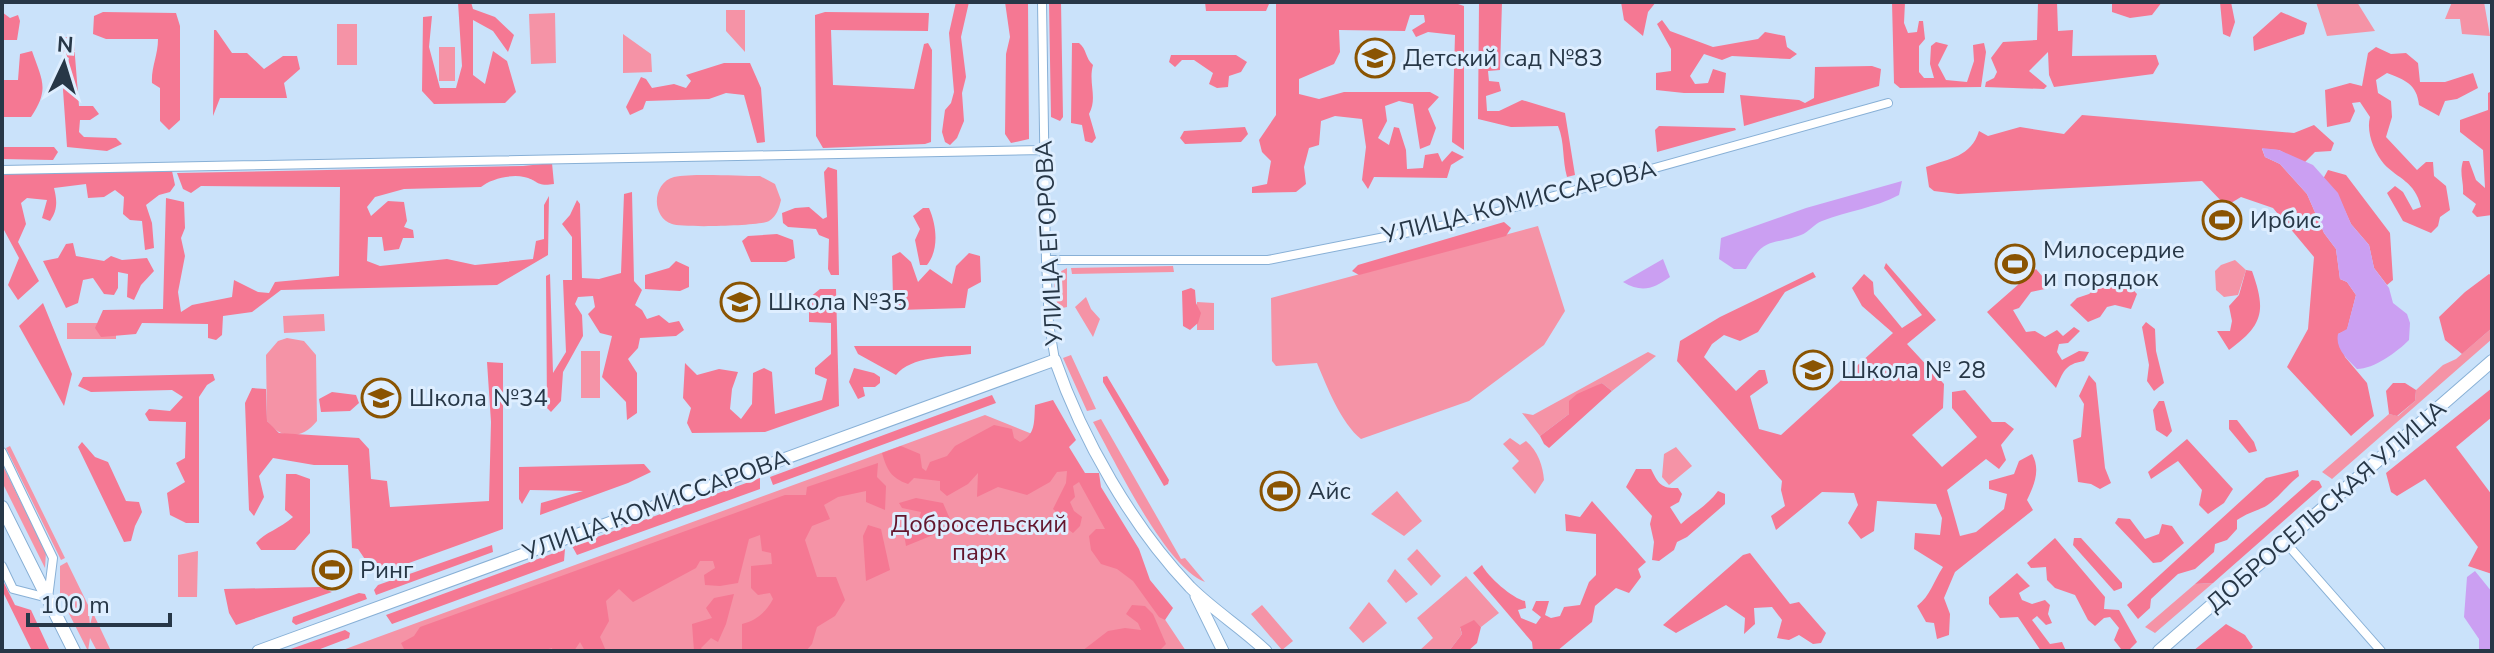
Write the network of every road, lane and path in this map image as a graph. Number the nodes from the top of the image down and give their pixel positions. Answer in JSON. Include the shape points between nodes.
{"nodes":[{"id":1,"x":1042,"y":2,"type":"edge"},
{"id":2,"x":1888,"y":103,"type":"dead end"},
{"id":3,"x":1044,"y":150,"type":"junction"},
{"id":4,"x":2,"y":170,"type":"edge"},
{"id":5,"x":1046,"y":260,"type":"junction"},
{"id":6,"x":1055,"y":360,"type":"junction"},
{"id":7,"x":2492,"y":361,"type":"edge"},
{"id":8,"x":2,"y":452,"type":"edge"},
{"id":9,"x":2,"y":507,"type":"edge"},
{"id":10,"x":2286,"y":543,"type":"junction"},
{"id":11,"x":2,"y":566,"type":"edge"},
{"id":12,"x":1192,"y":589,"type":"junction"},
{"id":13,"x":48,"y":598,"type":"junction"},
{"id":14,"x":1263,"y":650,"type":"edge"},
{"id":15,"x":74,"y":651,"type":"edge"},
{"id":16,"x":258,"y":651,"type":"edge"},
{"id":17,"x":1223,"y":651,"type":"edge"},
{"id":18,"x":2159,"y":651,"type":"edge"},
{"id":19,"x":2381,"y":651,"type":"edge"}],
"edges":[{"from":1,"to":3,"type":"street","name":"УЛИЦА ЕГОРОВА"},
{"from":2,"to":5,"type":"street","name":"УЛИЦА КОМИССАРОВА","via":[[1461,222],[1268,260]]},
{"from":3,"to":4,"type":"street"},
{"from":3,"to":5,"type":"street","name":"УЛИЦА ЕГОРОВА"},
{"from":5,"to":6,"type":"street","name":"УЛИЦА ЕГОРОВА"},
{"from":6,"to":12,"type":"main road","name":"УЛИЦА ЕГОРОВА","via":[[1122,500]]},
{"from":6,"to":16,"type":"main road","name":"УЛИЦА КОМИССАРОВА"},
{"from":7,"to":10,"type":"main road","name":"ДОБРОСЕЛЬСКАЯ УЛИЦА"},
{"from":8,"to":13,"type":"street","via":[[53,558]]},
{"from":9,"to":13,"type":"main road"},
{"from":10,"to":18,"type":"main road","name":"ДОБРОСЕЛЬСКАЯ УЛИЦА"},
{"from":10,"to":19,"type":"street"},
{"from":11,"to":13,"type":"street","via":[[13,589]]},
{"from":12,"to":14,"type":"main road","name":"УЛИЦА ЕГОРОВА"},
{"from":12,"to":17,"type":"main road","name":"УЛИЦА ЕГОРОВА"},
{"from":13,"to":15,"type":"main road"}]}
